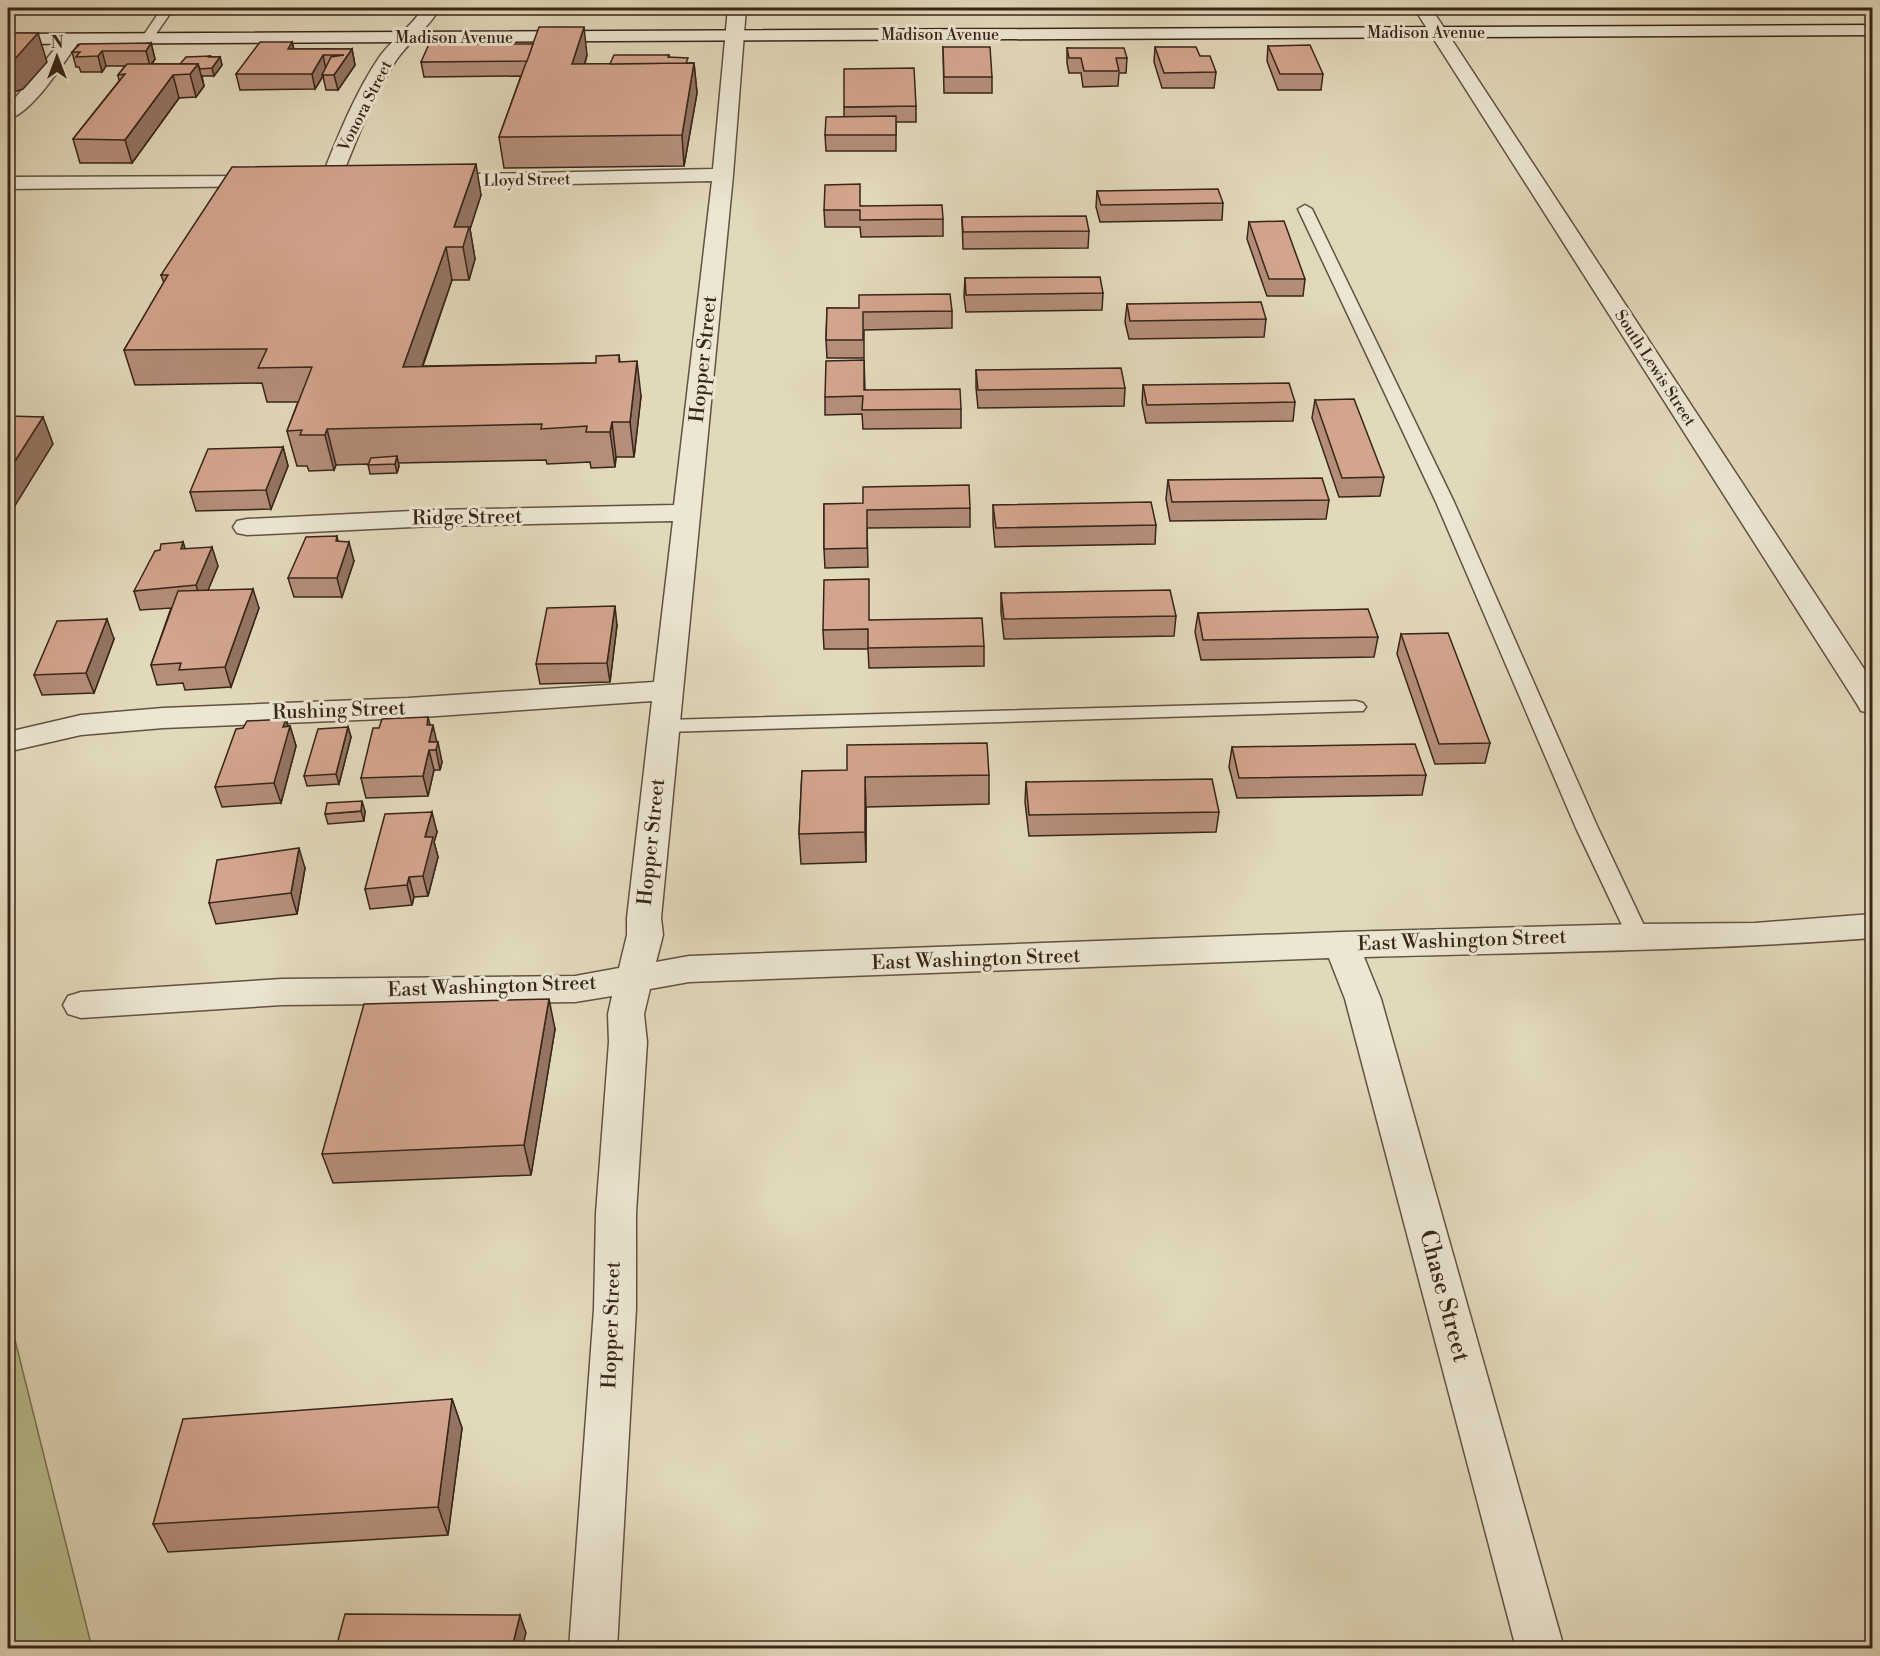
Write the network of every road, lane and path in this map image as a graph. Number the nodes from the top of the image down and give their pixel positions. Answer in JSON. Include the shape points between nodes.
{"nodes":[{"id":1,"x":168,"y":8,"type":"edge"},
{"id":2,"x":431,"y":8,"type":"edge"},
{"id":3,"x":1422,"y":8,"type":"edge"},
{"id":4,"x":735,"y":22,"type":"edge"},
{"id":5,"x":1872,"y":30,"type":"edge"},
{"id":6,"x":1438,"y":33,"type":"junction"},
{"id":7,"x":407,"y":38,"type":"junction"},
{"id":8,"x":8,"y":39,"type":"edge"},
{"id":9,"x":72,"y":39,"type":"junction"},
{"id":10,"x":147,"y":39,"type":"junction"},
{"id":11,"x":8,"y":113,"type":"edge"},
{"id":12,"x":723,"y":175,"type":"junction"},
{"id":13,"x":307,"y":181,"type":"edge"},
{"id":14,"x":330,"y":181,"type":"junction"},
{"id":15,"x":353,"y":181,"type":"edge"},
{"id":16,"x":410,"y":181,"type":"edge"},
{"id":17,"x":284,"y":182,"type":"edge"},
{"id":18,"x":8,"y":183,"type":"edge"},
{"id":19,"x":1305,"y":209,"type":"dead end"},
{"id":20,"x":688,"y":513,"type":"junction"},
{"id":21,"x":247,"y":527,"type":"dead end"},
{"id":22,"x":669,"y":690,"type":"junction"},
{"id":23,"x":1872,"y":704,"type":"edge"},
{"id":24,"x":1356,"y":707,"type":"dead end"},
{"id":25,"x":665,"y":726,"type":"junction"},
{"id":26,"x":11,"y":741,"type":"dead end"},
{"id":27,"x":1872,"y":926,"type":"edge"},
{"id":28,"x":1638,"y":936,"type":"junction"},
{"id":29,"x":1342,"y":945,"type":"junction"},
{"id":30,"x":635,"y":979,"type":"junction"},
{"id":31,"x":81,"y":1005,"type":"dead end"},
{"id":32,"x":592,"y":1648,"type":"edge"},
{"id":33,"x":1540,"y":1648,"type":"edge"}],
"edges":[{"from":1,"to":10,"type":"lane"},
{"from":2,"to":7,"type":"street","name":"Vonora Street","via":[[425,22]]},
{"from":3,"to":6,"type":"street","name":"South Lewis Street"},
{"from":4,"to":6,"type":"street","name":"Madison Avenue"},
{"from":4,"to":7,"type":"street","name":"Madison Avenue"},
{"from":4,"to":12,"type":"street","name":"Hopper Street"},
{"from":5,"to":6,"type":"street","name":"Madison Avenue"},
{"from":6,"to":23,"type":"street","name":"South Lewis Street"},
{"from":7,"to":10,"type":"street","name":"Madison Avenue"},
{"from":7,"to":14,"type":"street","name":"Vonora Street","via":[[388,58],[344,143]]},
{"from":8,"to":9,"type":"street","name":"Madison Avenue"},
{"from":9,"to":10,"type":"street","name":"Madison Avenue"},
{"from":9,"to":11,"type":"street","via":[[23,101]]},
{"from":12,"to":16,"type":"street","name":"Lloyd Street"},
{"from":12,"to":20,"type":"street","name":"Hopper Street"},
{"from":13,"to":14,"type":"street"},
{"from":14,"to":15,"type":"street"},
{"from":17,"to":18,"type":"street"},
{"from":19,"to":28,"type":"lane","via":[[1445,502]]},
{"from":20,"to":21,"type":"street","name":"Ridge Street","via":[[434,518]]},
{"from":20,"to":22,"type":"street","name":"Hopper Street"},
{"from":22,"to":25,"type":"street","name":"Hopper Street"},
{"from":22,"to":26,"type":"street","name":"Rushing Street","via":[[408,708],[163,718],[81,725]]},
{"from":24,"to":25,"type":"lane"},
{"from":25,"to":30,"type":"street","name":"Hopper Street","via":[[645,935]]},
{"from":27,"to":28,"type":"street","name":"East Washington Street","via":[[1755,935]]},
{"from":28,"to":29,"type":"street","name":"East Washington Street"},
{"from":29,"to":30,"type":"street","name":"East Washington Street","via":[[689,969]]},
{"from":29,"to":33,"type":"street","name":"Chase Street","via":[[1363,999]]},
{"from":30,"to":31,"type":"street","name":"East Washington Street","via":[[575,989],[282,992]]},
{"from":30,"to":32,"type":"street","name":"Hopper Street","via":[[626,1014],[628,1042],[616,1213],[615,1309]]}]}
